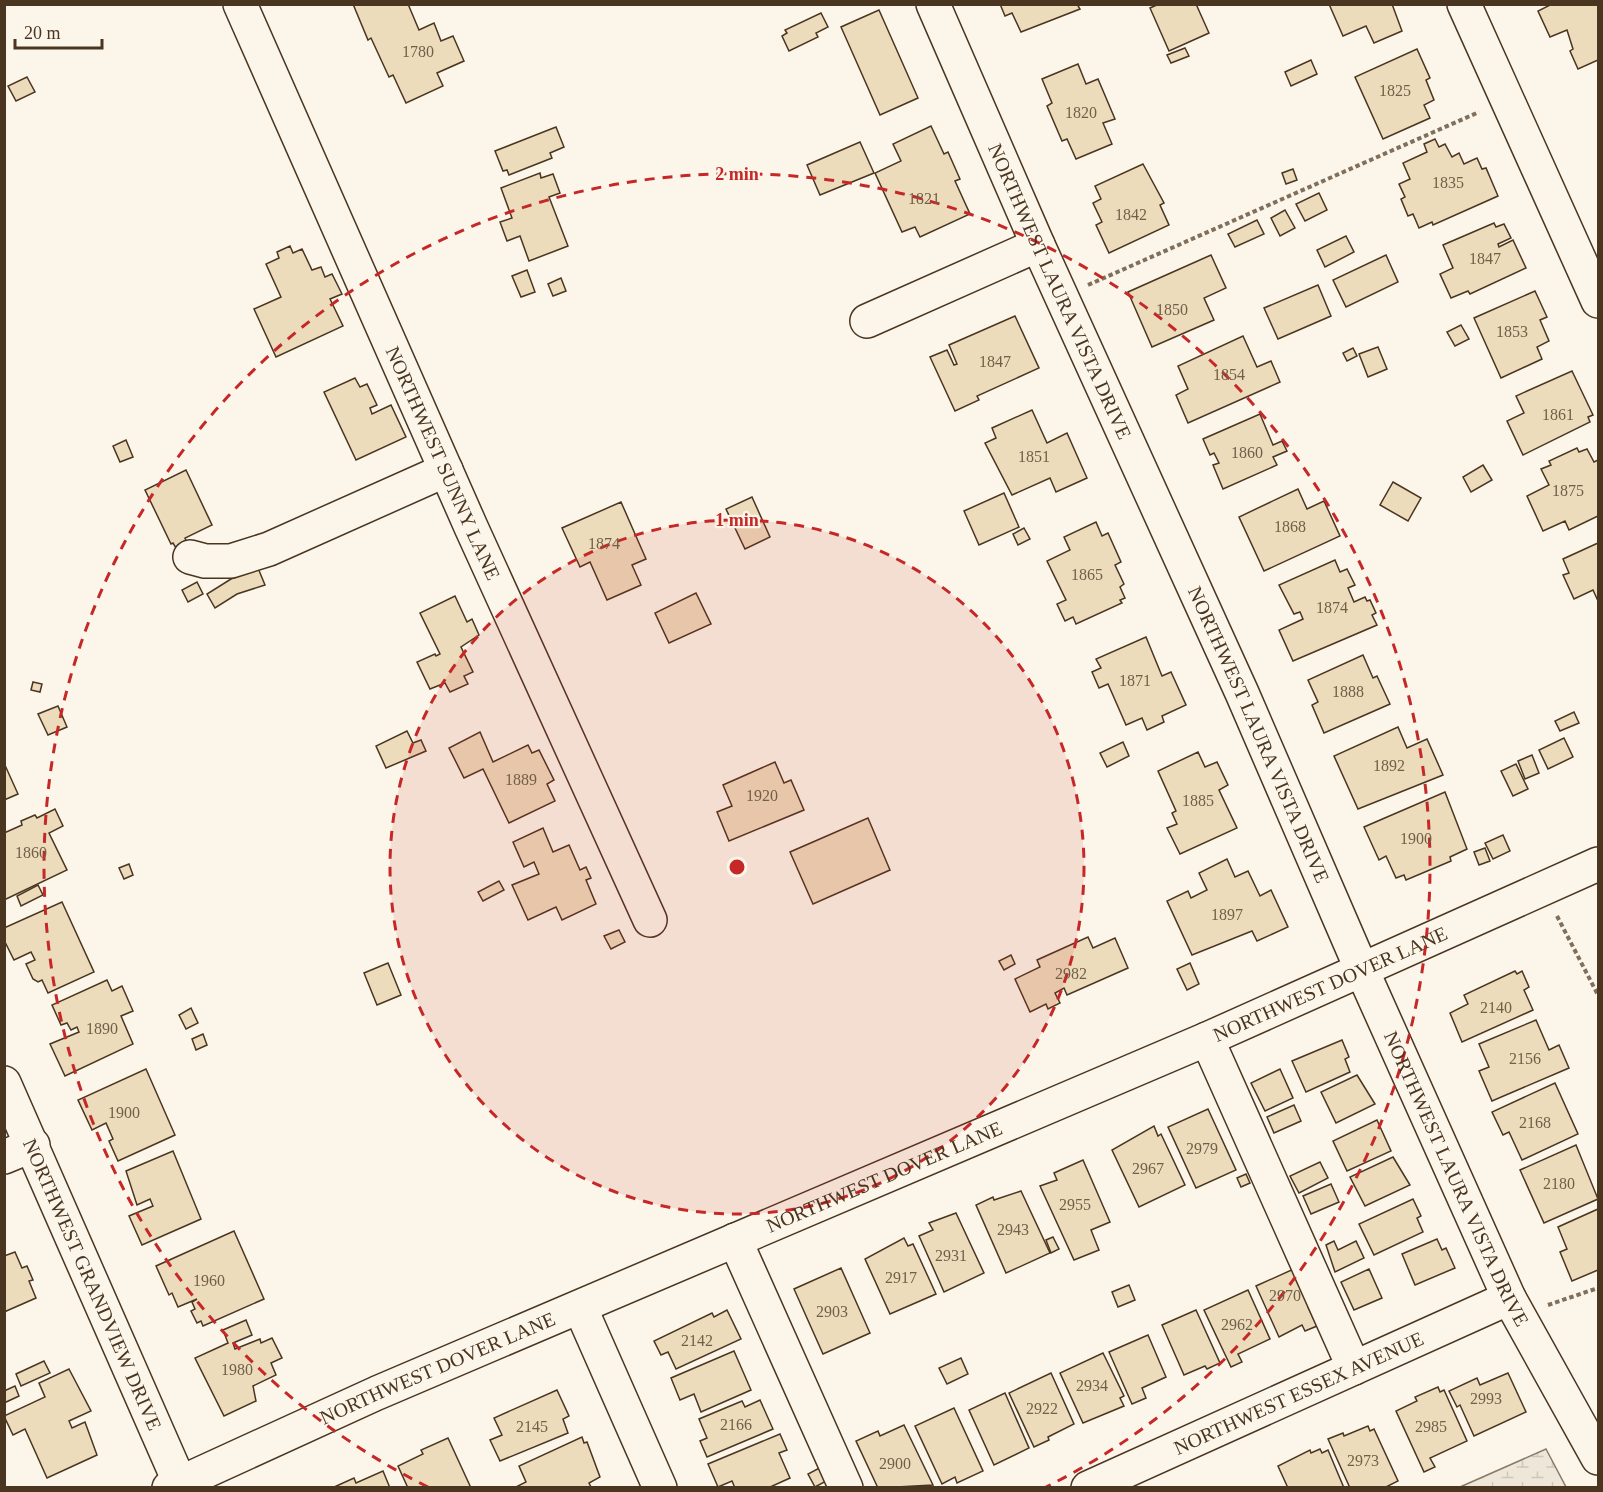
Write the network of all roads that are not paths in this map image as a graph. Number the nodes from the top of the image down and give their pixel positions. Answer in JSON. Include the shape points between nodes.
{"nodes":[{"id":1,"x":240,"y":4,"type":"edge"},
{"id":2,"x":933,"y":4,"type":"edge"},
{"id":3,"x":1464,"y":4,"type":"edge"},
{"id":4,"x":1038,"y":245,"type":"junction"},
{"id":5,"x":1599,"y":301,"type":"edge"},
{"id":6,"x":867,"y":321,"type":"dead end"},
{"id":7,"x":446,"y":470,"type":"junction"},
{"id":8,"x":190,"y":556,"type":"dead end"},
{"id":9,"x":1599,"y":864,"type":"edge"},
{"id":10,"x":650,"y":920,"type":"dead end"},
{"id":11,"x":1361,"y":969,"type":"junction"},
{"id":12,"x":1207,"y":1039,"type":"junction"},
{"id":13,"x":4,"y":1083,"type":"edge"},
{"id":14,"x":19,"y":1151,"type":"edge"},
{"id":15,"x":735,"y":1240,"type":"junction"},
{"id":16,"x":580,"y":1307,"type":"junction"},
{"id":17,"x":1514,"y":1308,"type":"junction"},
{"id":18,"x":1354,"y":1368,"type":"junction"},
{"id":19,"x":1599,"y":1458,"type":"edge"},
{"id":20,"x":177,"y":1486,"type":"edge"},
{"id":21,"x":660,"y":1488,"type":"edge"},
{"id":22,"x":846,"y":1488,"type":"edge"},
{"id":23,"x":1088,"y":1488,"type":"edge"}],
"edges":[{"from":1,"to":7,"type":"street","name":"NORTHWEST SUNNY LANE"},
{"from":2,"to":4,"type":"street","name":"NORTHWEST LAURA VISTA DRIVE"},
{"from":3,"to":5,"type":"street"},
{"from":4,"to":6,"type":"street"},
{"from":4,"to":11,"type":"street","name":"NORTHWEST LAURA VISTA DRIVE","via":[[1242,693]]},
{"from":7,"to":8,"type":"street","via":[[269,549],[231,561],[205,561]]},
{"from":7,"to":10,"type":"street","name":"NORTHWEST SUNNY LANE"},
{"from":9,"to":11,"type":"street","name":"NORTHWEST DOVER LANE"},
{"from":11,"to":12,"type":"street","name":"NORTHWEST DOVER LANE"},
{"from":11,"to":17,"type":"street","name":"NORTHWEST LAURA VISTA DRIVE"},
{"from":12,"to":15,"type":"street","name":"NORTHWEST DOVER LANE"},
{"from":12,"to":18,"type":"street"},
{"from":13,"to":14,"type":"street","name":"NORTHWEST GRANDVIEW DRIVE"},
{"from":14,"to":20,"type":"street","name":"NORTHWEST GRANDVIEW DRIVE"},
{"from":15,"to":16,"type":"street","name":"NORTHWEST DOVER LANE"},
{"from":15,"to":22,"type":"street"},
{"from":16,"to":20,"type":"street","name":"NORTHWEST DOVER LANE"},
{"from":16,"to":21,"type":"street"},
{"from":17,"to":18,"type":"street","name":"NORTHWEST ESSEX AVENUE"},
{"from":17,"to":19,"type":"street","name":"NORTHWEST LAURA VISTA DRIVE"},
{"from":18,"to":23,"type":"street","name":"NORTHWEST ESSEX AVENUE"}]}
